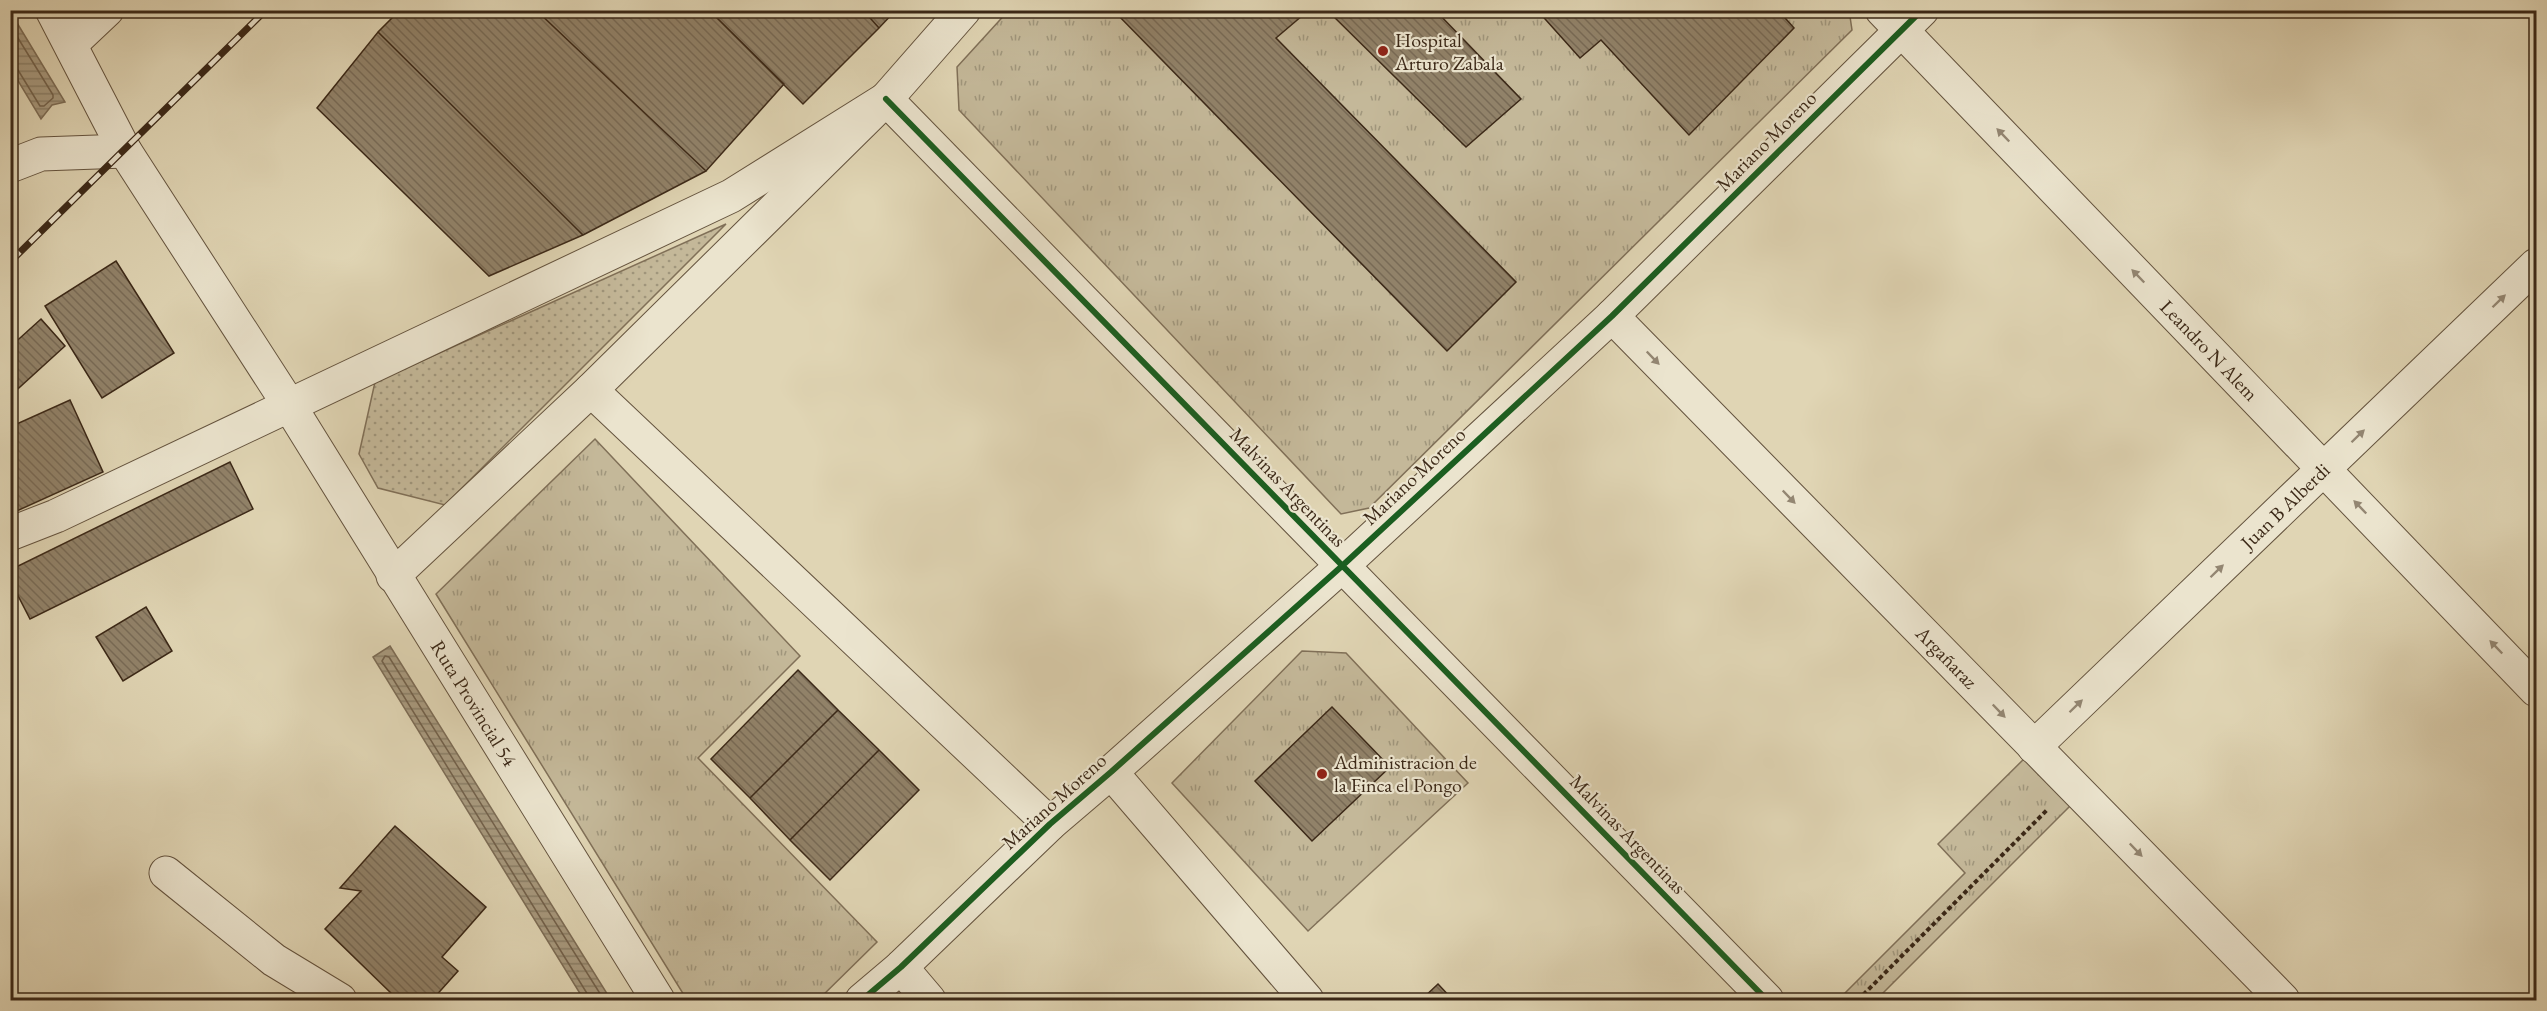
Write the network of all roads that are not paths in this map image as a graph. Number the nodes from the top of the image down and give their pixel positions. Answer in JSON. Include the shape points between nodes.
{"nodes":[{"id":1,"x":52,"y":10,"type":"edge"},
{"id":2,"x":107,"y":10,"type":"edge"},
{"id":3,"x":964,"y":10,"type":"edge"},
{"id":4,"x":1902,"y":17,"type":"edge"},
{"id":5,"x":71,"y":44,"type":"junction"},
{"id":6,"x":886,"y":99,"type":"junction"},
{"id":7,"x":125,"y":151,"type":"junction"},
{"id":8,"x":10,"y":166,"type":"edge"},
{"id":9,"x":2536,"y":266,"type":"edge"},
{"id":10,"x":1612,"y":316,"type":"junction"},
{"id":11,"x":591,"y":390,"type":"junction"},
{"id":12,"x":289,"y":405,"type":"junction"},
{"id":13,"x":2324,"y":469,"type":"junction"},
{"id":14,"x":10,"y":534,"type":"edge"},
{"id":15,"x":1342,"y":566,"type":"junction"},
{"id":16,"x":393,"y":576,"type":"junction"},
{"id":17,"x":2536,"y":690,"type":"edge"},
{"id":18,"x":2034,"y":747,"type":"junction"},
{"id":19,"x":1111,"y":772,"type":"junction"},
{"id":20,"x":1050,"y":824,"type":"junction"},
{"id":21,"x":166,"y":873,"type":"dead end"},
{"id":22,"x":901,"y":967,"type":"junction"},
{"id":23,"x":340,"y":1000,"type":"edge"},
{"id":24,"x":658,"y":1000,"type":"edge"},
{"id":25,"x":862,"y":1000,"type":"edge"},
{"id":26,"x":929,"y":1000,"type":"edge"},
{"id":27,"x":1306,"y":1000,"type":"edge"},
{"id":28,"x":1767,"y":1000,"type":"edge"},
{"id":29,"x":2283,"y":1000,"type":"edge"}],
"edges":[{"from":1,"to":5,"type":"street","name":"Ruta Provincial 54"},
{"from":2,"to":5,"type":"street"},
{"from":3,"to":6,"type":"street"},
{"from":4,"to":10,"type":"street","name":"Mariano Moreno"},
{"from":13,"to":4,"type":"street","name":"Leandro N Alem","one_way":true},
{"from":5,"to":7,"type":"street","name":"Ruta Provincial 54"},
{"from":6,"to":11,"type":"street"},
{"from":6,"to":12,"type":"street","via":[[731,196]]},
{"from":6,"to":15,"type":"street","name":"Malvinas Argentinas"},
{"from":7,"to":8,"type":"street","via":[[40,154]]},
{"from":7,"to":12,"type":"street","name":"Ruta Provincial 54"},
{"from":13,"to":9,"type":"street","name":"Juan B Alberdi","one_way":true},
{"from":10,"to":15,"type":"street","name":"Mariano Moreno"},
{"from":10,"to":18,"type":"street","name":"Argañaraz","one_way":true},
{"from":11,"to":16,"type":"street"},
{"from":11,"to":20,"type":"street"},
{"from":12,"to":14,"type":"street","via":[[67,511]]},
{"from":12,"to":16,"type":"street","name":"Ruta Provincial 54"},
{"from":17,"to":13,"type":"street","name":"Leandro N Alem","one_way":true},
{"from":18,"to":13,"type":"street","name":"Juan B Alberdi","one_way":true},
{"from":15,"to":19,"type":"street","name":"Mariano Moreno"},
{"from":15,"to":28,"type":"street","name":"Malvinas Argentinas"},
{"from":16,"to":24,"type":"street","name":"Ruta Provincial 54"},
{"from":18,"to":29,"type":"street","name":"Argañaraz","one_way":true},
{"from":19,"to":20,"type":"street","name":"Mariano Moreno"},
{"from":19,"to":27,"type":"street"},
{"from":20,"to":22,"type":"street","name":"Mariano Moreno"},
{"from":21,"to":23,"type":"street","via":[[274,960]]},
{"from":22,"to":25,"type":"street","name":"Mariano Moreno"},
{"from":22,"to":26,"type":"street"}]}
